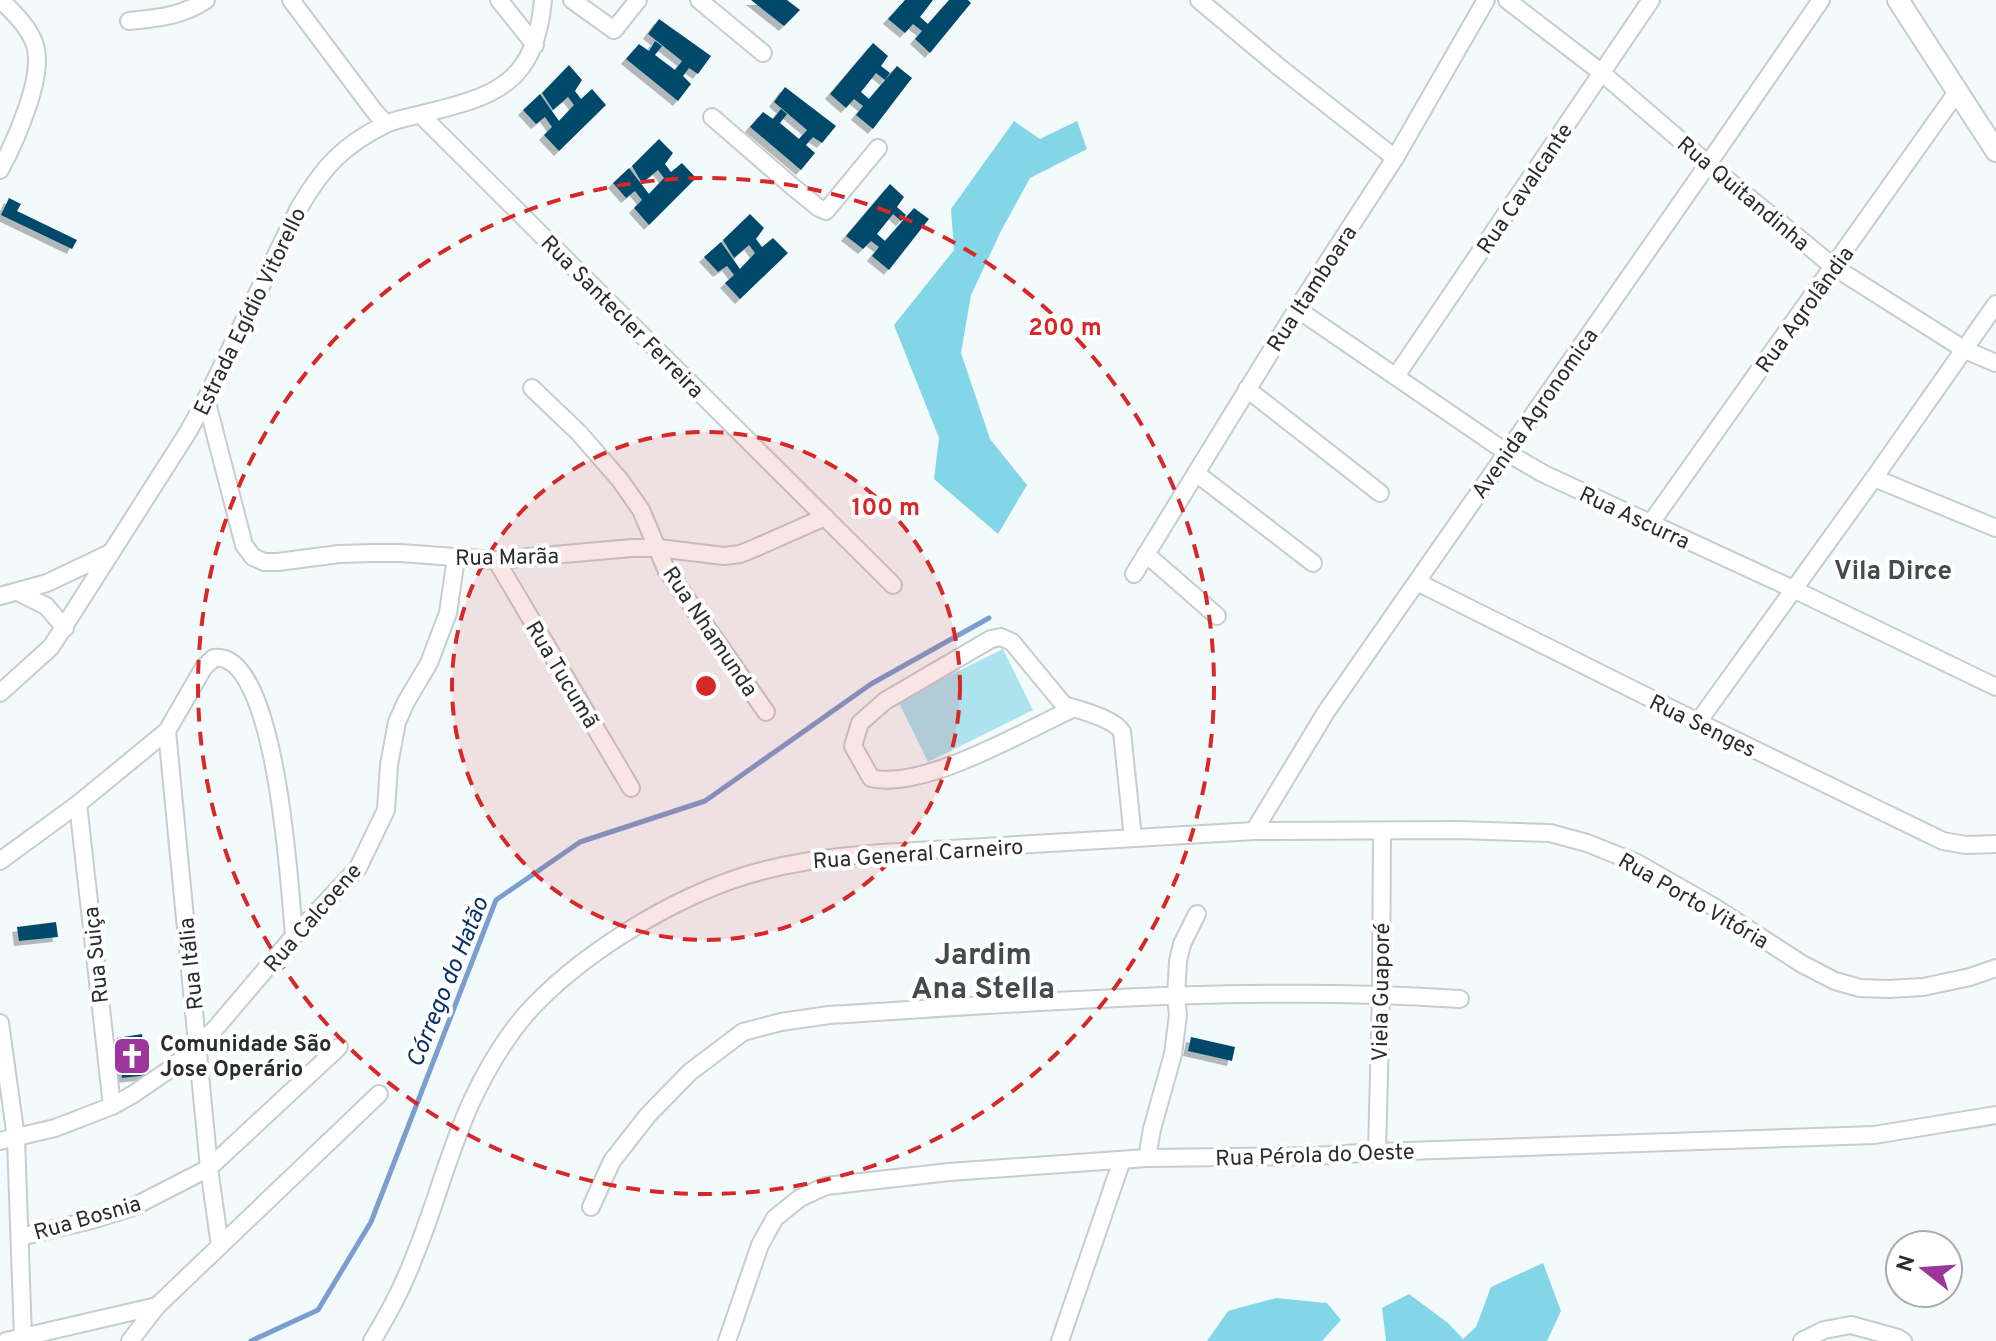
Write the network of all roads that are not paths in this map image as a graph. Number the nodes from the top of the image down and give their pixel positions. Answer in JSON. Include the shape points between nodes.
{"nodes":[{"id":1,"x":1,"y":0,"type":"edge"},
{"id":2,"x":206,"y":0,"type":"edge"},
{"id":3,"x":291,"y":0,"type":"edge"},
{"id":4,"x":499,"y":0,"type":"edge"},
{"id":5,"x":543,"y":0,"type":"edge"},
{"id":6,"x":572,"y":0,"type":"edge"},
{"id":7,"x":638,"y":0,"type":"edge"},
{"id":8,"x":699,"y":0,"type":"edge"},
{"id":9,"x":1199,"y":0,"type":"edge"},
{"id":10,"x":1486,"y":0,"type":"edge"},
{"id":11,"x":1507,"y":0,"type":"edge"},
{"id":12,"x":1651,"y":0,"type":"edge"},
{"id":13,"x":1821,"y":0,"type":"edge"},
{"id":14,"x":1898,"y":0,"type":"edge"},
{"id":15,"x":129,"y":21,"type":"dead end"},
{"id":16,"x":535,"y":45,"type":"junction"},
{"id":17,"x":763,"y":53,"type":"dead end"},
{"id":18,"x":1602,"y":73,"type":"junction"},
{"id":19,"x":1957,"y":92,"type":"junction"},
{"id":20,"x":421,"y":115,"type":"junction"},
{"id":21,"x":712,"y":117,"type":"dead end"},
{"id":22,"x":386,"y":124,"type":"junction"},
{"id":23,"x":878,"y":148,"type":"dead end"},
{"id":24,"x":1996,"y":151,"type":"edge"},
{"id":25,"x":1395,"y":158,"type":"junction"},
{"id":26,"x":1708,"y":164,"type":"junction"},
{"id":27,"x":0,"y":170,"type":"edge"},
{"id":28,"x":1834,"y":267,"type":"junction"},
{"id":29,"x":1996,"y":304,"type":"edge"},
{"id":30,"x":1297,"y":309,"type":"junction"},
{"id":31,"x":1965,"y":350,"type":"junction"},
{"id":32,"x":1996,"y":363,"type":"edge"},
{"id":33,"x":1396,"y":376,"type":"junction"},
{"id":34,"x":532,"y":388,"type":"dead end"},
{"id":35,"x":1247,"y":389,"type":"junction"},
{"id":36,"x":206,"y":399,"type":"junction"},
{"id":37,"x":1506,"y":452,"type":"junction"},
{"id":38,"x":1196,"y":473,"type":"junction"},
{"id":39,"x":1874,"y":478,"type":"junction"},
{"id":40,"x":1380,"y":493,"type":"dead end"},
{"id":41,"x":825,"y":517,"type":"junction"},
{"id":42,"x":1650,"y":524,"type":"junction"},
{"id":43,"x":1996,"y":528,"type":"edge"},
{"id":44,"x":658,"y":548,"type":"junction"},
{"id":45,"x":112,"y":552,"type":"junction"},
{"id":46,"x":1146,"y":554,"type":"junction"},
{"id":47,"x":456,"y":558,"type":"junction"},
{"id":48,"x":496,"y":560,"type":"junction"},
{"id":49,"x":1313,"y":563,"type":"dead end"},
{"id":50,"x":1134,"y":574,"type":"dead end"},
{"id":51,"x":1417,"y":582,"type":"junction"},
{"id":52,"x":893,"y":585,"type":"dead end"},
{"id":53,"x":1793,"y":589,"type":"junction"},
{"id":54,"x":18,"y":592,"type":"junction"},
{"id":55,"x":0,"y":596,"type":"edge"},
{"id":56,"x":1217,"y":616,"type":"dead end"},
{"id":57,"x":65,"y":628,"type":"junction"},
{"id":58,"x":1996,"y":687,"type":"edge"},
{"id":59,"x":0,"y":693,"type":"edge"},
{"id":60,"x":1074,"y":708,"type":"junction"},
{"id":61,"x":766,"y":712,"type":"dead end"},
{"id":62,"x":1698,"y":722,"type":"junction"},
{"id":63,"x":167,"y":731,"type":"junction"},
{"id":64,"x":631,"y":788,"type":"dead end"},
{"id":65,"x":78,"y":804,"type":"junction"},
{"id":66,"x":1254,"y":831,"type":"junction"},
{"id":67,"x":1382,"y":831,"type":"junction"},
{"id":68,"x":1133,"y":838,"type":"junction"},
{"id":69,"x":1996,"y":844,"type":"edge"},
{"id":70,"x":0,"y":861,"type":"edge"},
{"id":71,"x":1197,"y":914,"type":"dead end"},
{"id":72,"x":294,"y":936,"type":"junction"},
{"id":73,"x":1996,"y":968,"type":"edge"},
{"id":74,"x":1381,"y":994,"type":"junction"},
{"id":75,"x":1176,"y":997,"type":"junction"},
{"id":76,"x":1460,"y":999,"type":"dead end"},
{"id":77,"x":0,"y":1023,"type":"edge"},
{"id":78,"x":198,"y":1046,"type":"junction"},
{"id":79,"x":339,"y":1047,"type":"dead end"},
{"id":80,"x":379,"y":1094,"type":"dead end"},
{"id":81,"x":112,"y":1106,"type":"junction"},
{"id":82,"x":1996,"y":1115,"type":"edge"},
{"id":83,"x":8,"y":1140,"type":"edge"},
{"id":84,"x":1377,"y":1152,"type":"junction"},
{"id":85,"x":1147,"y":1158,"type":"junction"},
{"id":86,"x":1122,"y":1160,"type":"junction"},
{"id":87,"x":209,"y":1168,"type":"junction"},
{"id":88,"x":591,"y":1207,"type":"dead end"},
{"id":89,"x":20,"y":1237,"type":"junction"},
{"id":90,"x":220,"y":1246,"type":"junction"},
{"id":91,"x":157,"y":1306,"type":"junction"},
{"id":92,"x":14,"y":1339,"type":"edge"},
{"id":93,"x":130,"y":1341,"type":"edge"},
{"id":94,"x":372,"y":1341,"type":"edge"},
{"id":95,"x":727,"y":1341,"type":"edge"},
{"id":96,"x":1060,"y":1341,"type":"edge"},
{"id":97,"x":1802,"y":1341,"type":"edge"},
{"id":98,"x":1903,"y":1341,"type":"edge"}],
"edges":[{"from":1,"to":27,"type":"street","via":[[23,23],[35,44],[37,62],[23,119]]},
{"from":2,"to":15,"type":"street","via":[[187,11]]},
{"from":3,"to":22,"type":"street"},
{"from":4,"to":16,"type":"street"},
{"from":5,"to":16,"type":"street","name":"Estrada Egídio Vitorello"},
{"from":6,"to":7,"type":"street","via":[[614,30]]},
{"from":8,"to":17,"type":"street"},
{"from":9,"to":25,"type":"street"},
{"from":10,"to":25,"type":"street","name":"Rua Itamboara"},
{"from":11,"to":18,"type":"street","name":"Rua Quitandinha"},
{"from":12,"to":18,"type":"street","name":"Rua Cavalcante"},
{"from":13,"to":26,"type":"street","name":"Avenida Agronomica"},
{"from":14,"to":19,"type":"main road"},
{"from":16,"to":20,"type":"street","name":"Estrada Egídio Vitorello","via":[[503,86]]},
{"from":18,"to":26,"type":"street","name":"Rua Quitandinha"},
{"from":18,"to":33,"type":"street","name":"Rua Cavalcante"},
{"from":19,"to":24,"type":"main road"},
{"from":19,"to":28,"type":"street","name":"Rua Agrolândia"},
{"from":20,"to":22,"type":"street","name":"Estrada Egídio Vitorello"},
{"from":20,"to":41,"type":"street","name":"Rua Santecler Ferreira"},
{"from":21,"to":23,"type":"street","via":[[826,211]]},
{"from":22,"to":36,"type":"street","name":"Estrada Egídio Vitorello","via":[[343,150],[312,186]]},
{"from":25,"to":30,"type":"street","name":"Rua Itamboara"},
{"from":26,"to":28,"type":"street","name":"Rua Quitandinha"},
{"from":26,"to":37,"type":"street","name":"Avenida Agronomica"},
{"from":28,"to":31,"type":"street","name":"Rua Quitandinha"},
{"from":28,"to":42,"type":"street","name":"Rua Agrolândia"},
{"from":29,"to":31,"type":"street"},
{"from":30,"to":33,"type":"street","name":"Rua Ascurra"},
{"from":30,"to":35,"type":"street","name":"Rua Itamboara"},
{"from":31,"to":32,"type":"street","name":"Rua Quitandinha"},
{"from":31,"to":39,"type":"street"},
{"from":33,"to":37,"type":"street","name":"Rua Ascurra"},
{"from":34,"to":44,"type":"street","name":"Rua Nhamunda","via":[[620,480]]},
{"from":35,"to":38,"type":"street","name":"Rua Itamboara"},
{"from":35,"to":40,"type":"street"},
{"from":36,"to":45,"type":"street","name":"Estrada Egídio Vitorello"},
{"from":36,"to":47,"type":"street","name":"Rua Marãa","via":[[244,545],[258,560],[373,553]]},
{"from":37,"to":42,"type":"street","name":"Rua Ascurra"},
{"from":37,"to":51,"type":"street","name":"Avenida Agronomica"},
{"from":38,"to":46,"type":"street","name":"Rua Itamboara"},
{"from":38,"to":49,"type":"street"},
{"from":39,"to":43,"type":"street"},
{"from":39,"to":53,"type":"street"},
{"from":41,"to":44,"type":"street","name":"Rua Marãa","via":[[740,554]]},
{"from":41,"to":52,"type":"street"},
{"from":42,"to":53,"type":"street","name":"Rua Ascurra"},
{"from":44,"to":48,"type":"street","name":"Rua Marãa"},
{"from":44,"to":61,"type":"street","name":"Rua Nhamunda","via":[[666,569]]},
{"from":45,"to":54,"type":"street"},
{"from":45,"to":57,"type":"street","name":"Estrada Egídio Vitorello"},
{"from":46,"to":50,"type":"street","name":"Rua Itamboara"},
{"from":46,"to":56,"type":"street"},
{"from":47,"to":48,"type":"street","name":"Rua Marãa"},
{"from":47,"to":72,"type":"street","name":"Rua Calcoene","via":[[448,613],[397,722],[386,810],[358,868]]},
{"from":48,"to":64,"type":"street","name":"Rua Tucumã"},
{"from":51,"to":62,"type":"street","name":"Rua Senges"},
{"from":51,"to":66,"type":"street","name":"Avenida Agronomica","via":[[1326,712]]},
{"from":53,"to":58,"type":"street","name":"Rua Ascurra"},
{"from":53,"to":62,"type":"street"},
{"from":54,"to":55,"type":"street"},
{"from":54,"to":57,"type":"street","via":[[54,612]]},
{"from":57,"to":59,"type":"street","name":"Estrada Egídio Vitorello"},
{"from":60,"to":60,"type":"street","via":[[950,767],[898,781],[871,778],[853,746],[860,723],[885,701],[1001,637],[1012,642],[1064,705]]},
{"from":60,"to":68,"type":"street","via":[[1112,722],[1122,732]]},
{"from":62,"to":69,"type":"street","name":"Rua Senges","via":[[1943,841]]},
{"from":63,"to":65,"type":"street"},
{"from":63,"to":72,"type":"street","via":[[204,667],[220,657],[233,662],[262,716],[274,759]]},
{"from":63,"to":78,"type":"street","name":"Rua Itália"},
{"from":65,"to":70,"type":"street"},
{"from":65,"to":81,"type":"street","name":"Rua Suiça"},
{"from":66,"to":67,"type":"street","name":"Rua General Carneiro"},
{"from":66,"to":68,"type":"street","name":"Rua General Carneiro"},
{"from":67,"to":73,"type":"street","name":"Rua Porto Vitória","via":[[1550,833],[1587,843],[1650,870],[1802,964],[1860,988],[1923,987]]},
{"from":67,"to":74,"type":"street","name":"Viela Guaporé"},
{"from":68,"to":94,"type":"street","name":"Rua General Carneiro","via":[[881,853],[784,866],[711,888],[580,963],[527,1013],[488,1070],[451,1153],[415,1257]]},
{"from":71,"to":75,"type":"street","via":[[1182,944]]},
{"from":72,"to":78,"type":"street","name":"Rua Calcoene"},
{"from":74,"to":75,"type":"street"},
{"from":74,"to":76,"type":"street"},
{"from":74,"to":84,"type":"street","name":"Viela Guaporé"},
{"from":75,"to":85,"type":"street","via":[[1173,1054]]},
{"from":75,"to":88,"type":"street","via":[[829,1015],[743,1032],[690,1072],[648,1115],[612,1161]]},
{"from":77,"to":83,"type":"street"},
{"from":78,"to":81,"type":"street","name":"Rua Calcoene"},
{"from":78,"to":87,"type":"street","name":"Rua Itália"},
{"from":79,"to":87,"type":"street","name":"Rua Bosnia"},
{"from":80,"to":90,"type":"street"},
{"from":81,"to":83,"type":"street","name":"Rua Calcoene"},
{"from":82,"to":84,"type":"street","name":"Rua Pérola do Oeste","via":[[1874,1135]]},
{"from":83,"to":89,"type":"street"},
{"from":84,"to":85,"type":"street","name":"Rua Pérola do Oeste"},
{"from":85,"to":86,"type":"street","name":"Rua Pérola do Oeste"},
{"from":86,"to":95,"type":"street","name":"Rua Pérola do Oeste","via":[[826,1186],[775,1218],[760,1245]]},
{"from":86,"to":96,"type":"street"},
{"from":87,"to":89,"type":"street","name":"Rua Bosnia","via":[[133,1207]]},
{"from":87,"to":90,"type":"street","name":"Rua Itália"},
{"from":89,"to":92,"type":"street"},
{"from":90,"to":91,"type":"street"},
{"from":91,"to":92,"type":"street"},
{"from":91,"to":93,"type":"street"},
{"from":97,"to":98,"type":"street","via":[[1851,1325]]}]}
